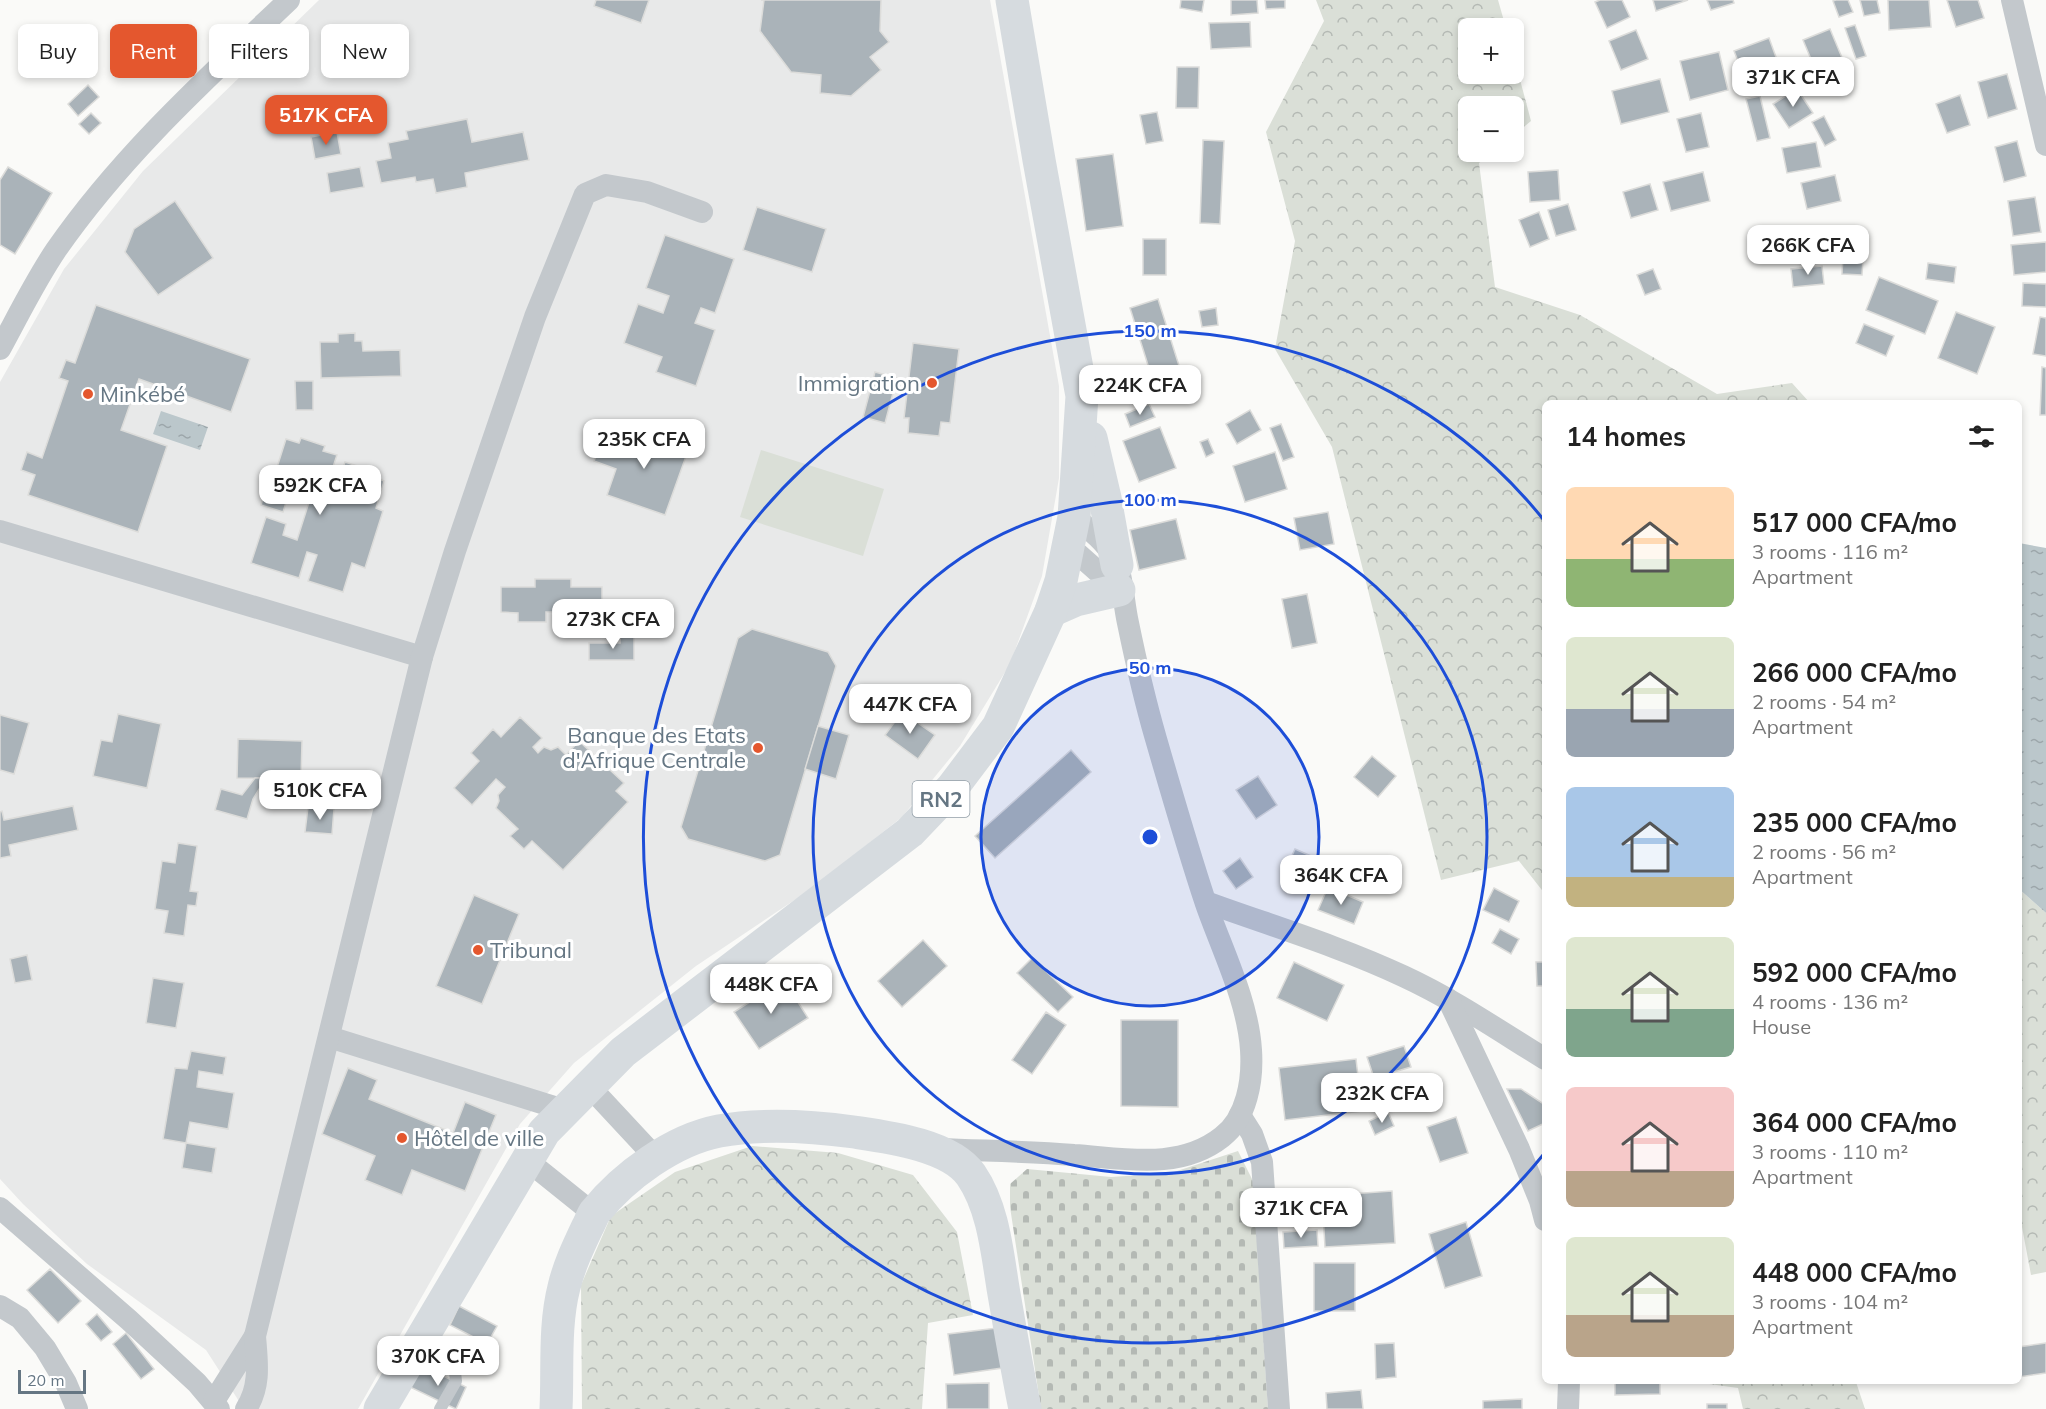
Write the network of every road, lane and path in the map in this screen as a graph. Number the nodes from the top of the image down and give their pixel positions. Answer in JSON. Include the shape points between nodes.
{"nodes":[{"id":1,"x":289,"y":0,"type":"edge"},
{"id":2,"x":1012,"y":0,"type":"edge"},
{"id":3,"x":2013,"y":0,"type":"edge"},
{"id":4,"x":2046,"y":145,"type":"edge"},
{"id":5,"x":702,"y":212,"type":"dead end"},
{"id":6,"x":0,"y":349,"type":"edge"},
{"id":7,"x":1082,"y":396,"type":"junction"},
{"id":8,"x":0,"y":531,"type":"edge"},
{"id":9,"x":1072,"y":531,"type":"junction"},
{"id":10,"x":1119,"y":582,"type":"junction"},
{"id":11,"x":1051,"y":611,"type":"junction"},
{"id":12,"x":422,"y":657,"type":"junction"},
{"id":13,"x":1206,"y":902,"type":"junction"},
{"id":14,"x":1448,"y":999,"type":"junction"},
{"id":15,"x":329,"y":1037,"type":"junction"},
{"id":16,"x":1542,"y":1057,"type":"edge"},
{"id":17,"x":589,"y":1086,"type":"junction"},
{"id":18,"x":564,"y":1110,"type":"junction"},
{"id":19,"x":1240,"y":1115,"type":"junction"},
{"id":20,"x":931,"y":1149,"type":"junction"},
{"id":21,"x":656,"y":1158,"type":"junction"},
{"id":22,"x":528,"y":1161,"type":"junction"},
{"id":23,"x":0,"y":1208,"type":"edge"},
{"id":24,"x":1542,"y":1209,"type":"edge"},
{"id":25,"x":594,"y":1214,"type":"junction"},
{"id":26,"x":0,"y":1306,"type":"edge"},
{"id":27,"x":255,"y":1336,"type":"junction"},
{"id":28,"x":417,"y":1345,"type":"junction"},
{"id":29,"x":1569,"y":1384,"type":"edge"},
{"id":30,"x":217,"y":1405,"type":"edge"},
{"id":31,"x":77,"y":1409,"type":"edge"},
{"id":32,"x":246,"y":1409,"type":"edge"},
{"id":33,"x":380,"y":1409,"type":"edge"},
{"id":34,"x":440,"y":1409,"type":"edge"},
{"id":35,"x":556,"y":1409,"type":"edge"},
{"id":36,"x":1024,"y":1409,"type":"edge"},
{"id":37,"x":1279,"y":1409,"type":"edge"},
{"id":38,"x":1568,"y":1409,"type":"edge"}],
"edges":[{"from":1,"to":6,"type":"street","via":[[156,128],[99,194],[55,251]]},
{"from":2,"to":7,"type":"main road","number":"RN2"},
{"from":3,"to":4,"type":"street"},
{"from":5,"to":12,"type":"street","via":[[647,192],[606,185],[585,194],[535,317]]},
{"from":7,"to":9,"type":"main road","number":"RN2"},
{"from":7,"to":10,"type":"main road"},
{"from":8,"to":12,"type":"street"},
{"from":9,"to":10,"type":"street","via":[[1096,535],[1108,549]]},
{"from":9,"to":11,"type":"main road","number":"RN2"},
{"from":10,"to":11,"type":"main road"},
{"from":10,"to":13,"type":"street","via":[[1155,737]]},
{"from":11,"to":17,"type":"main road","number":"RN2","via":[[998,727],[952,788],[917,824],[622,1052]]},
{"from":12,"to":15,"type":"street"},
{"from":13,"to":14,"type":"street","via":[[1348,952]]},
{"from":13,"to":19,"type":"street","via":[[1241,1000],[1251,1050],[1250,1089]]},
{"from":14,"to":16,"type":"street"},
{"from":14,"to":24,"type":"street","via":[[1519,1149]]},
{"from":15,"to":18,"type":"street"},
{"from":15,"to":27,"type":"street"},
{"from":17,"to":18,"type":"main road","number":"RN2"},
{"from":17,"to":21,"type":"street"},
{"from":18,"to":22,"type":"main road","number":"RN2","via":[[544,1132]]},
{"from":19,"to":20,"type":"street","via":[[1223,1137],[1176,1158],[1135,1161]]},
{"from":19,"to":37,"type":"street","via":[[1262,1162]]},
{"from":20,"to":21,"type":"main road","via":[[852,1132],[764,1126],[717,1131],[680,1144]]},
{"from":20,"to":36,"type":"main road","via":[[970,1173],[987,1211]]},
{"from":21,"to":25,"type":"main road","via":[[618,1188]]},
{"from":22,"to":25,"type":"street"},
{"from":22,"to":28,"type":"main road","number":"RN2"},
{"from":23,"to":30,"type":"street","via":[[129,1320]]},
{"from":25,"to":35,"type":"main road","via":[[563,1288]]},
{"from":26,"to":31,"type":"street","via":[[20,1318],[45,1348]]},
{"from":27,"to":30,"type":"street"},
{"from":27,"to":32,"type":"street","via":[[257,1380]]},
{"from":28,"to":33,"type":"main road","number":"RN2"},
{"from":28,"to":34,"type":"lane","via":[[454,1364],[456,1381]]},
{"from":29,"to":38,"type":"street"}]}
